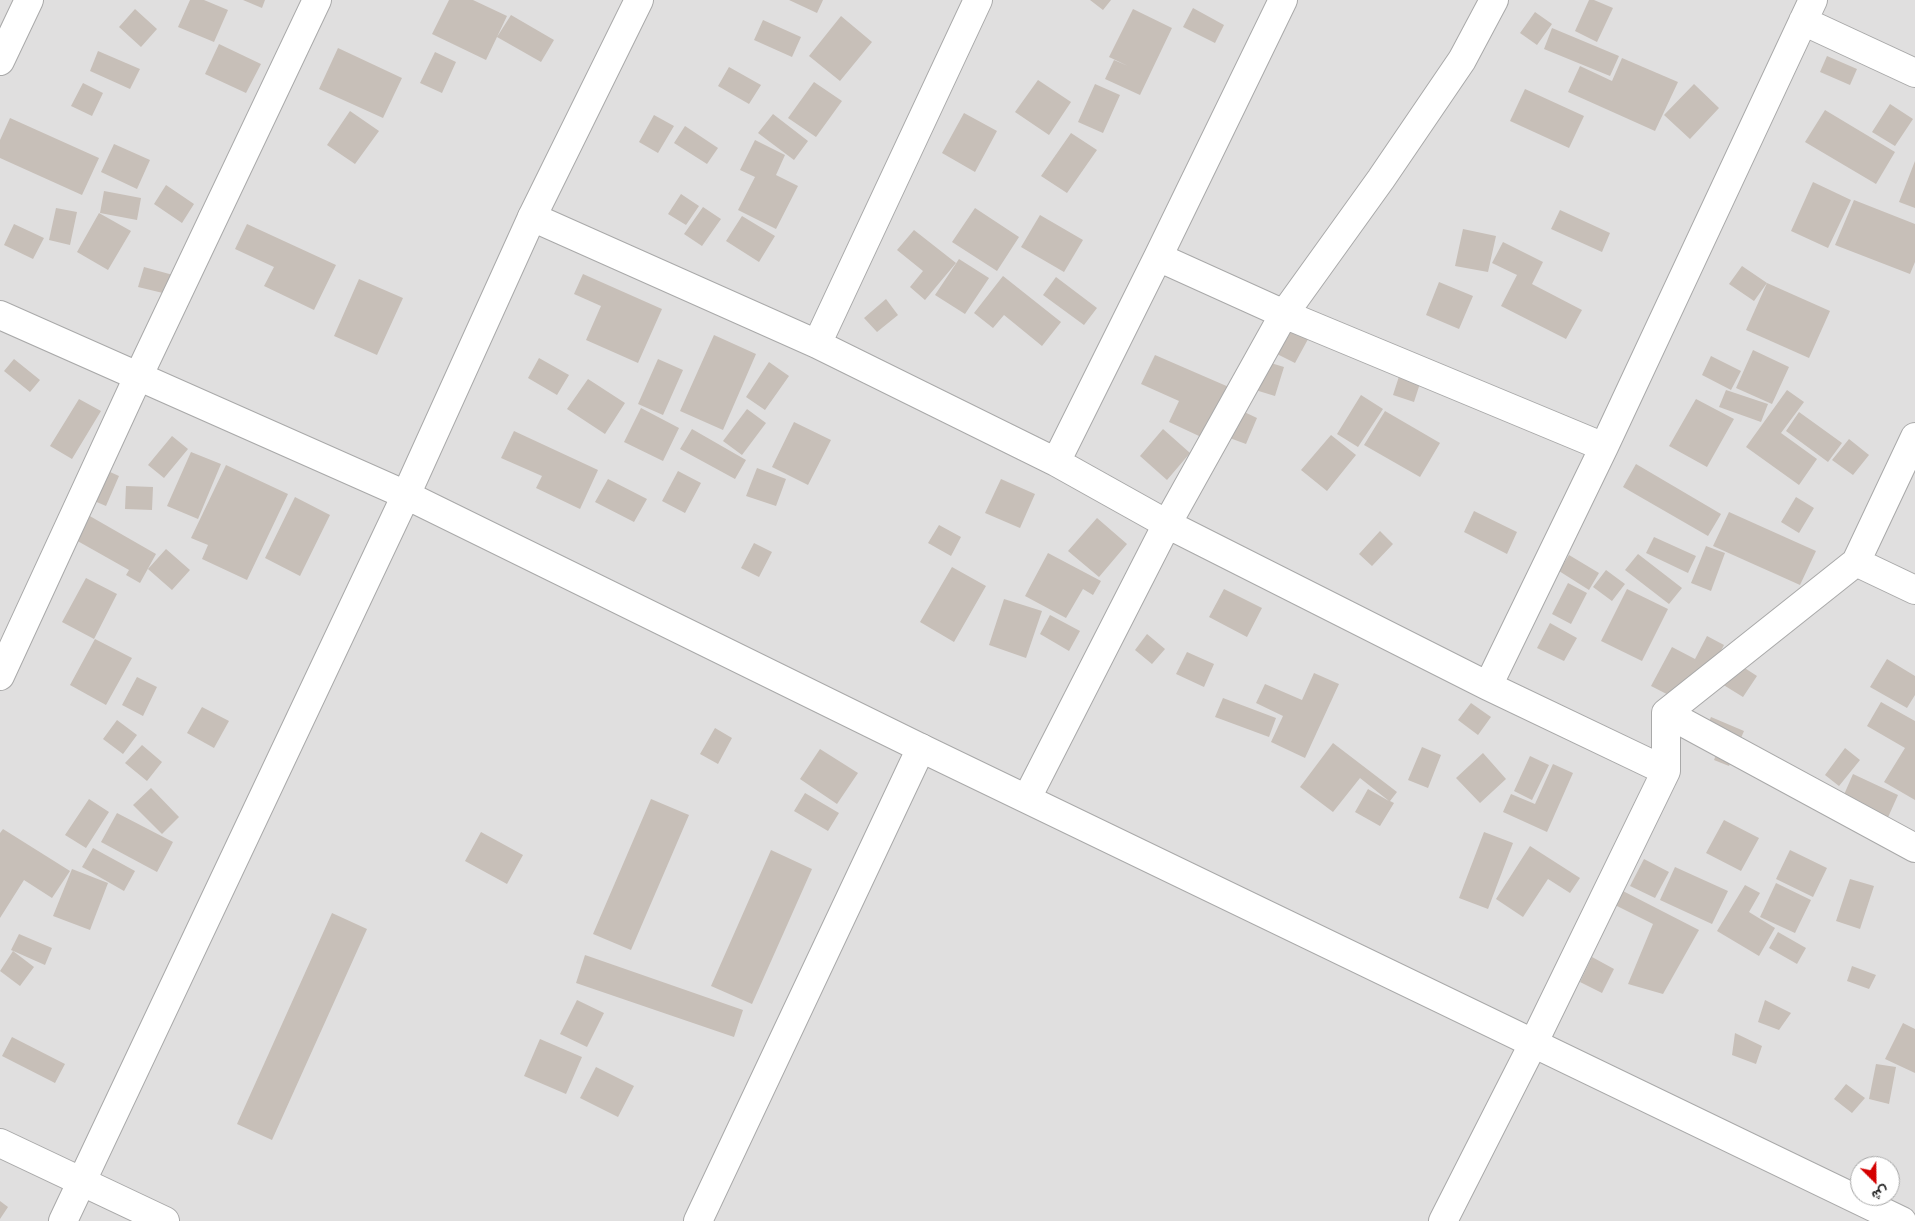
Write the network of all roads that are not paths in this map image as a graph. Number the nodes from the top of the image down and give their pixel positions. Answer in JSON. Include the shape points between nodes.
{"nodes":[{"id":1,"x":29,"y":0,"type":"edge"},
{"id":2,"x":317,"y":0,"type":"edge"},
{"id":3,"x":639,"y":0,"type":"edge"},
{"id":4,"x":978,"y":0,"type":"edge"},
{"id":5,"x":1283,"y":0,"type":"edge"},
{"id":6,"x":1494,"y":0,"type":"edge"},
{"id":7,"x":1808,"y":11,"type":"edge"},
{"id":8,"x":0,"y":61,"type":"edge"},
{"id":9,"x":1915,"y":73,"type":"edge"},
{"id":10,"x":532,"y":217,"type":"junction"},
{"id":11,"x":1158,"y":257,"type":"junction"},
{"id":12,"x":1284,"y":314,"type":"junction"},
{"id":13,"x":0,"y":315,"type":"edge"},
{"id":14,"x":816,"y":344,"type":"junction"},
{"id":15,"x":138,"y":377,"type":"junction"},
{"id":16,"x":1915,"y":437,"type":"edge"},
{"id":17,"x":1604,"y":447,"type":"junction"},
{"id":18,"x":1056,"y":462,"type":"junction"},
{"id":19,"x":406,"y":495,"type":"junction"},
{"id":20,"x":1168,"y":524,"type":"junction"},
{"id":21,"x":1856,"y":562,"type":"junction"},
{"id":22,"x":1915,"y":590,"type":"edge"},
{"id":23,"x":0,"y":676,"type":"edge"},
{"id":24,"x":1488,"y":686,"type":"junction"},
{"id":25,"x":1666,"y":713,"type":"junction"},
{"id":26,"x":921,"y":748,"type":"junction"},
{"id":27,"x":1666,"y":771,"type":"junction"},
{"id":28,"x":1027,"y":798,"type":"junction"},
{"id":29,"x":1915,"y":848,"type":"edge"},
{"id":30,"x":1533,"y":1044,"type":"junction"},
{"id":31,"x":0,"y":1143,"type":"edge"},
{"id":32,"x":81,"y":1182,"type":"junction"},
{"id":33,"x":63,"y":1221,"type":"edge"},
{"id":34,"x":165,"y":1221,"type":"edge"},
{"id":35,"x":698,"y":1221,"type":"edge"},
{"id":36,"x":1443,"y":1221,"type":"edge"},
{"id":37,"x":1902,"y":1221,"type":"edge"}],
"edges":[{"from":1,"to":8,"type":"street"},
{"from":2,"to":15,"type":"street"},
{"from":3,"to":10,"type":"street"},
{"from":4,"to":14,"type":"street"},
{"from":5,"to":11,"type":"street"},
{"from":6,"to":12,"type":"street","via":[[1462,60]]},
{"from":7,"to":9,"type":"street"},
{"from":7,"to":17,"type":"street"},
{"from":10,"to":14,"type":"street"},
{"from":10,"to":19,"type":"street"},
{"from":11,"to":12,"type":"street"},
{"from":11,"to":18,"type":"street"},
{"from":12,"to":17,"type":"street"},
{"from":12,"to":20,"type":"street"},
{"from":13,"to":15,"type":"street"},
{"from":14,"to":18,"type":"street"},
{"from":15,"to":19,"type":"street"},
{"from":15,"to":23,"type":"street"},
{"from":16,"to":21,"type":"street"},
{"from":17,"to":24,"type":"street"},
{"from":18,"to":20,"type":"street"},
{"from":19,"to":26,"type":"street"},
{"from":19,"to":32,"type":"street"},
{"from":20,"to":24,"type":"street"},
{"from":20,"to":28,"type":"street"},
{"from":21,"to":22,"type":"street"},
{"from":21,"to":25,"type":"street"},
{"from":24,"to":27,"type":"street"},
{"from":25,"to":27,"type":"street"},
{"from":25,"to":29,"type":"street"},
{"from":26,"to":28,"type":"street"},
{"from":26,"to":35,"type":"street"},
{"from":27,"to":30,"type":"street"},
{"from":28,"to":30,"type":"street"},
{"from":30,"to":36,"type":"street"},
{"from":30,"to":37,"type":"street"},
{"from":31,"to":32,"type":"street"},
{"from":32,"to":33,"type":"street"},
{"from":32,"to":34,"type":"street"}]}
